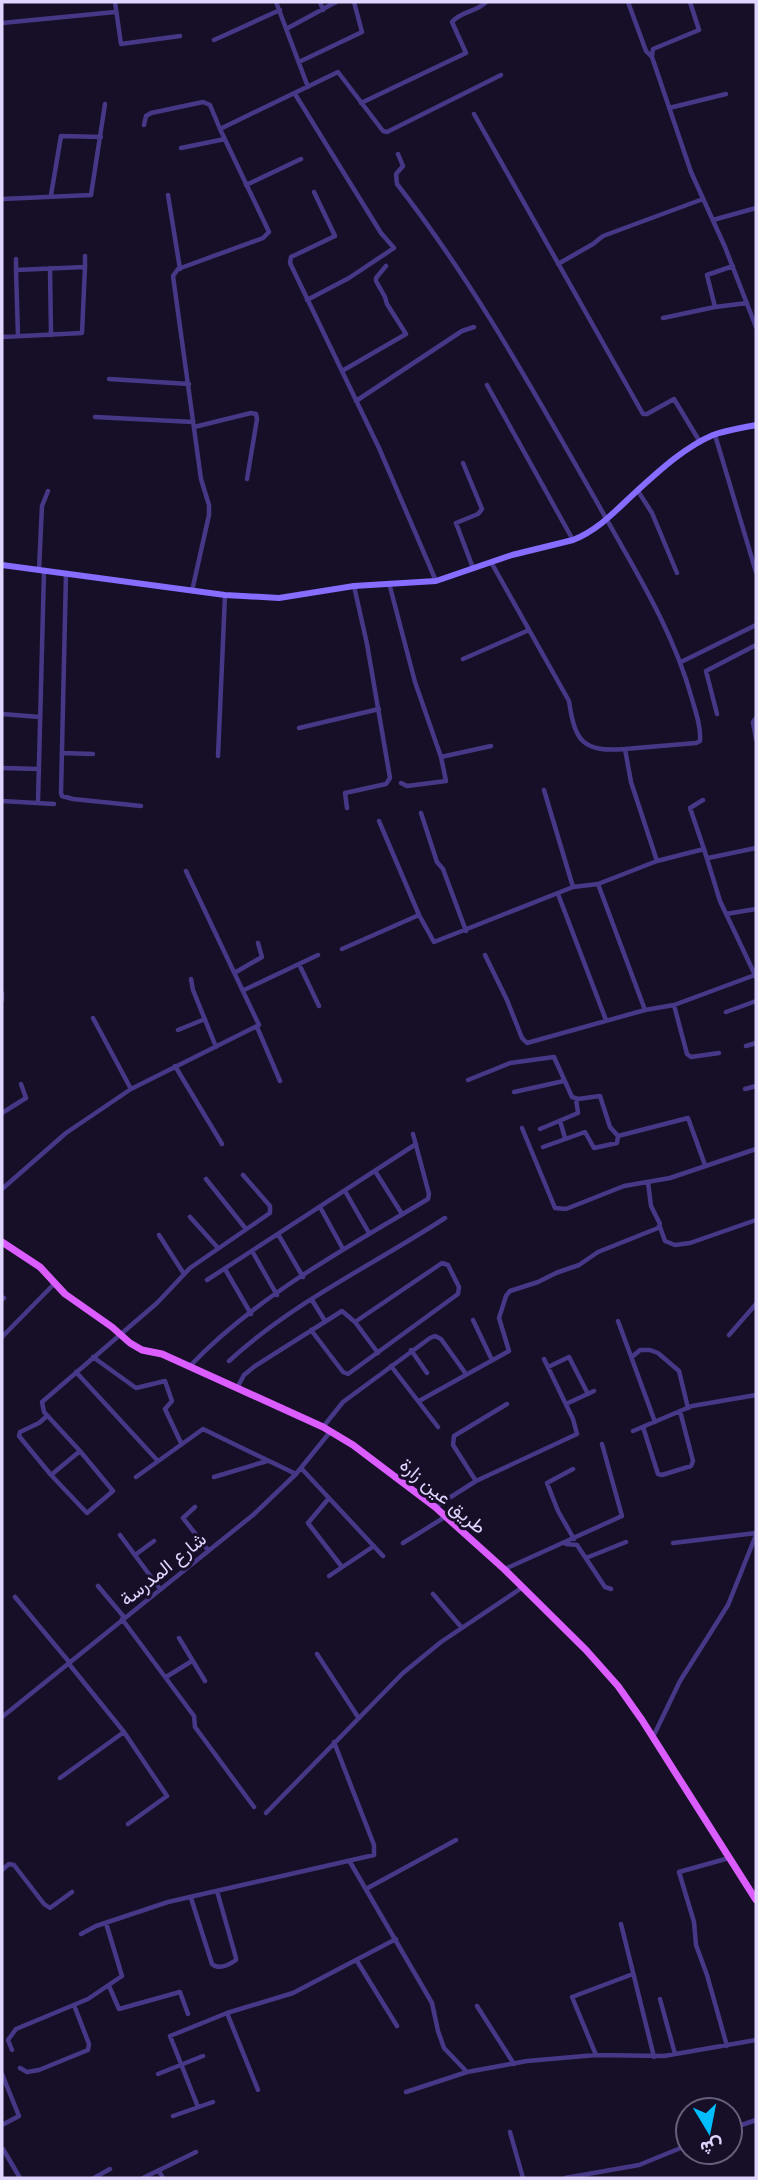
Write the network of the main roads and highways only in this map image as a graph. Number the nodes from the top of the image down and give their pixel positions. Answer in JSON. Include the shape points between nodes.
{"nodes":[{"id":1,"x":756,"y":425,"type":"edge"},
{"id":2,"x":2,"y":565,"type":"edge"},
{"id":3,"x":2,"y":1242,"type":"edge"},
{"id":4,"x":756,"y":1900,"type":"edge"}],
"edges":[{"from":1,"to":2,"type":"main road","via":[[699,442],[586,535],[436,581],[389,582],[279,598]]},
{"from":3,"to":4,"type":"main road","name":"طريق عين زارة","via":[[142,1350],[162,1353],[327,1429],[368,1454],[435,1507],[604,1669],[631,1703]]}]}
